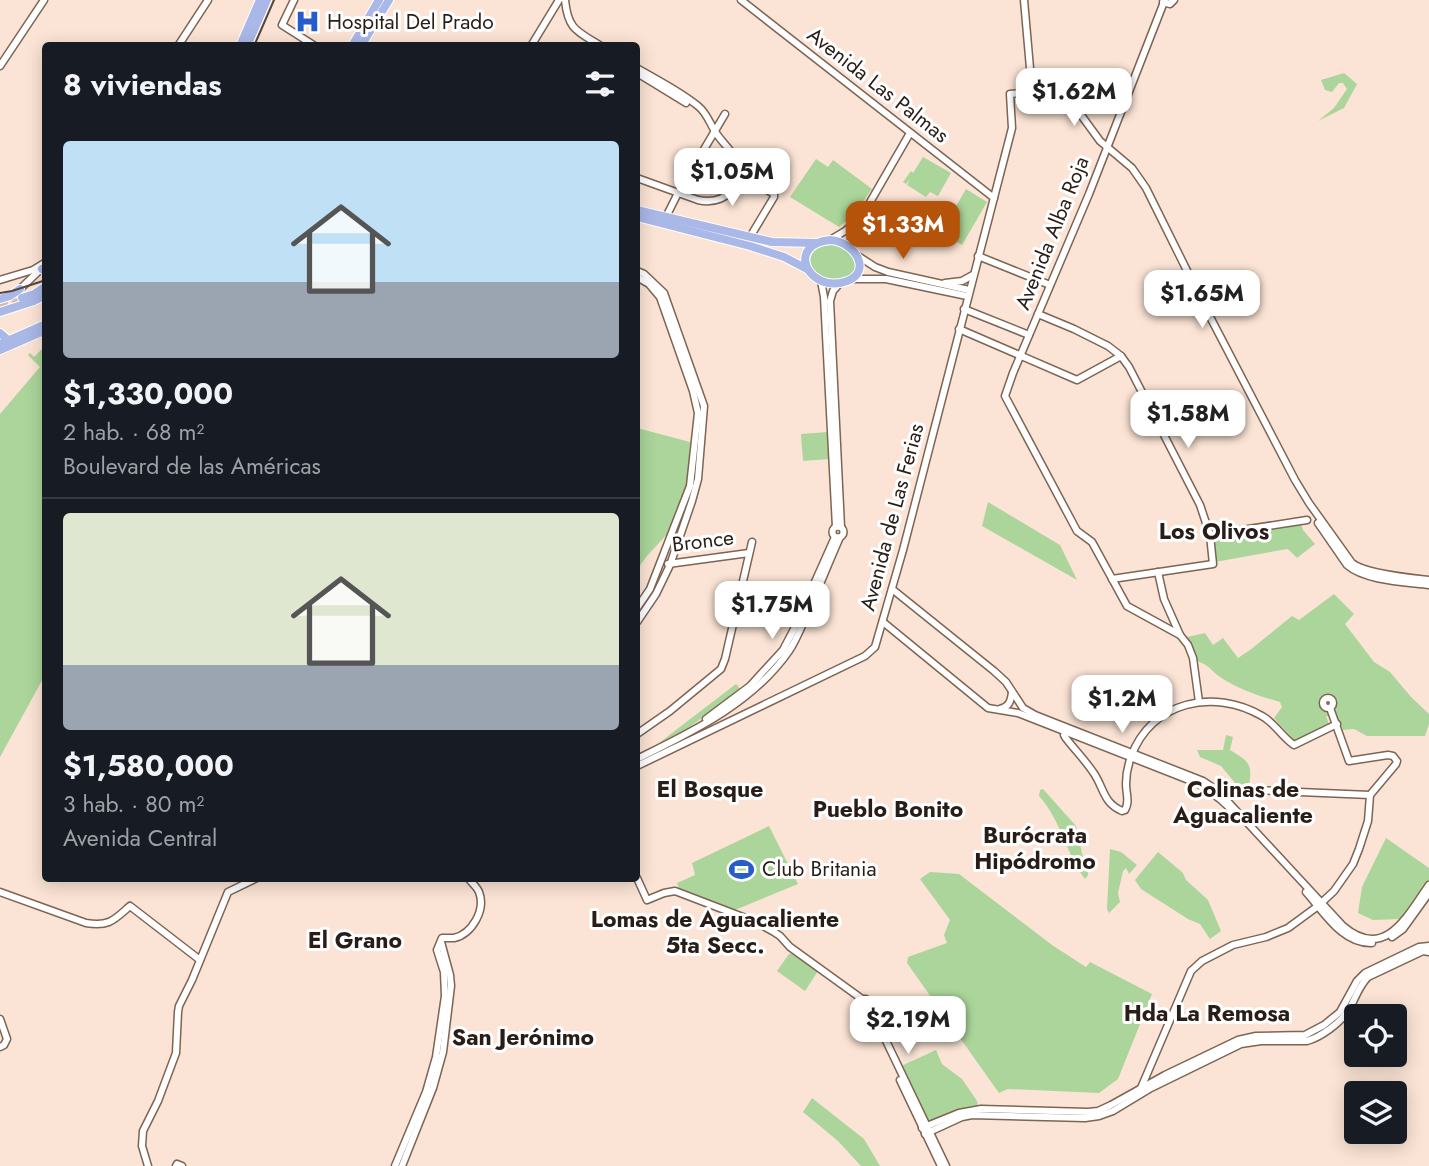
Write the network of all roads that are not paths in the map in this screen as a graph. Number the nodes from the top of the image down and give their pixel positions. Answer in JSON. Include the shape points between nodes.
{"nodes":[{"id":1,"x":44,"y":0,"type":"edge"},
{"id":2,"x":208,"y":0,"type":"edge"},
{"id":3,"x":260,"y":0,"type":"edge"},
{"id":4,"x":267,"y":0,"type":"edge"},
{"id":5,"x":294,"y":0,"type":"edge"},
{"id":6,"x":379,"y":0,"type":"edge"},
{"id":7,"x":388,"y":0,"type":"edge"},
{"id":8,"x":562,"y":0,"type":"edge"},
{"id":9,"x":741,"y":0,"type":"edge"},
{"id":10,"x":1024,"y":0,"type":"edge"},
{"id":11,"x":1174,"y":0,"type":"edge"},
{"id":12,"x":1163,"y":1,"type":"edge"},
{"id":13,"x":181,"y":42,"type":"edge"},
{"id":14,"x":242,"y":42,"type":"edge"},
{"id":15,"x":249,"y":42,"type":"edge"},
{"id":16,"x":310,"y":42,"type":"edge"},
{"id":17,"x":354,"y":42,"type":"edge"},
{"id":18,"x":362,"y":42,"type":"edge"},
{"id":19,"x":533,"y":42,"type":"edge"},
{"id":20,"x":586,"y":42,"type":"edge"},
{"id":21,"x":594,"y":42,"type":"edge"},
{"id":22,"x":0,"y":66,"type":"edge"},
{"id":23,"x":640,"y":73,"type":"edge"},
{"id":24,"x":1032,"y":91,"type":"junction"},
{"id":25,"x":725,"y":114,"type":"dead end"},
{"id":26,"x":714,"y":133,"type":"junction"},
{"id":27,"x":910,"y":133,"type":"junction"},
{"id":28,"x":1107,"y":147,"type":"junction"},
{"id":29,"x":737,"y":173,"type":"junction"},
{"id":30,"x":640,"y":177,"type":"edge"},
{"id":31,"x":679,"y":191,"type":"junction"},
{"id":32,"x":994,"y":198,"type":"junction"},
{"id":33,"x":640,"y":211,"type":"edge"},
{"id":34,"x":640,"y":218,"type":"edge"},
{"id":35,"x":860,"y":218,"type":"junction"},
{"id":36,"x":664,"y":221,"type":"junction"},
{"id":37,"x":750,"y":237,"type":"junction"},
{"id":38,"x":830,"y":240,"type":"junction"},
{"id":39,"x":816,"y":243,"type":"junction"},
{"id":40,"x":854,"y":252,"type":"junction"},
{"id":41,"x":978,"y":256,"type":"junction"},
{"id":42,"x":42,"y":268,"type":"edge"},
{"id":43,"x":807,"y":269,"type":"junction"},
{"id":44,"x":42,"y":270,"type":"edge"},
{"id":45,"x":640,"y":274,"type":"edge"},
{"id":46,"x":973,"y":275,"type":"junction"},
{"id":47,"x":0,"y":279,"type":"edge"},
{"id":48,"x":851,"y":279,"type":"junction"},
{"id":49,"x":821,"y":281,"type":"junction"},
{"id":50,"x":840,"y":283,"type":"junction"},
{"id":51,"x":940,"y":284,"type":"junction"},
{"id":52,"x":1050,"y":285,"type":"junction"},
{"id":53,"x":947,"y":291,"type":"junction"},
{"id":54,"x":42,"y":293,"type":"edge"},
{"id":55,"x":968,"y":293,"type":"junction"},
{"id":56,"x":42,"y":294,"type":"edge"},
{"id":57,"x":662,"y":295,"type":"junction"},
{"id":58,"x":22,"y":296,"type":"junction"},
{"id":59,"x":0,"y":299,"type":"edge"},
{"id":60,"x":13,"y":302,"type":"junction"},
{"id":61,"x":965,"y":307,"type":"junction"},
{"id":62,"x":0,"y":311,"type":"edge"},
{"id":63,"x":1038,"y":314,"type":"junction"},
{"id":64,"x":42,"y":326,"type":"edge"},
{"id":65,"x":959,"y":329,"type":"junction"},
{"id":66,"x":42,"y":332,"type":"edge"},
{"id":67,"x":0,"y":333,"type":"edge"},
{"id":68,"x":1029,"y":335,"type":"junction"},
{"id":69,"x":4,"y":342,"type":"edge"},
{"id":70,"x":0,"y":350,"type":"edge"},
{"id":71,"x":1020,"y":355,"type":"junction"},
{"id":72,"x":1121,"y":356,"type":"junction"},
{"id":73,"x":1310,"y":506,"type":"junction"},
{"id":74,"x":1307,"y":520,"type":"junction"},
{"id":75,"x":1321,"y":524,"type":"junction"},
{"id":76,"x":838,"y":527,"type":"junction"},
{"id":77,"x":1210,"y":535,"type":"junction"},
{"id":78,"x":752,"y":542,"type":"dead end"},
{"id":79,"x":749,"y":553,"type":"junction"},
{"id":80,"x":662,"y":562,"type":"junction"},
{"id":81,"x":670,"y":565,"type":"junction"},
{"id":82,"x":1158,"y":572,"type":"junction"},
{"id":83,"x":1112,"y":579,"type":"junction"},
{"id":84,"x":1429,"y":582,"type":"edge"},
{"id":85,"x":892,"y":589,"type":"junction"},
{"id":86,"x":640,"y":604,"type":"edge"},
{"id":87,"x":640,"y":618,"type":"edge"},
{"id":88,"x":883,"y":622,"type":"junction"},
{"id":89,"x":1180,"y":635,"type":"junction"},
{"id":90,"x":1012,"y":692,"type":"junction"},
{"id":91,"x":1199,"y":702,"type":"junction"},
{"id":92,"x":1328,"y":708,"type":"dead end"},
{"id":93,"x":997,"y":710,"type":"junction"},
{"id":94,"x":1336,"y":727,"type":"junction"},
{"id":95,"x":1066,"y":730,"type":"junction"},
{"id":96,"x":640,"y":732,"type":"edge"},
{"id":97,"x":1132,"y":755,"type":"junction"},
{"id":98,"x":640,"y":757,"type":"edge"},
{"id":99,"x":640,"y":765,"type":"edge"},
{"id":100,"x":1216,"y":793,"type":"junction"},
{"id":101,"x":1370,"y":795,"type":"junction"},
{"id":102,"x":249,"y":882,"type":"edge"},
{"id":103,"x":471,"y":882,"type":"edge"},
{"id":104,"x":639,"y":882,"type":"edge"},
{"id":105,"x":1429,"y":885,"type":"edge"},
{"id":106,"x":0,"y":892,"type":"edge"},
{"id":107,"x":1429,"y":893,"type":"edge"},
{"id":108,"x":1320,"y":904,"type":"junction"},
{"id":109,"x":1397,"y":931,"type":"junction"},
{"id":110,"x":1429,"y":946,"type":"edge"},
{"id":111,"x":1429,"y":952,"type":"edge"},
{"id":112,"x":200,"y":960,"type":"junction"},
{"id":113,"x":446,"y":1010,"type":"junction"},
{"id":114,"x":0,"y":1019,"type":"edge"},
{"id":115,"x":0,"y":1047,"type":"edge"},
{"id":116,"x":1141,"y":1090,"type":"junction"},
{"id":117,"x":926,"y":1130,"type":"junction"},
{"id":118,"x":148,"y":1166,"type":"edge"},
{"id":119,"x":395,"y":1166,"type":"edge"},
{"id":120,"x":402,"y":1166,"type":"edge"},
{"id":121,"x":941,"y":1166,"type":"edge"},
{"id":122,"x":947,"y":1166,"type":"edge"}],
"edges":[{"from":1,"to":22,"type":"main road"},
{"from":2,"to":13,"type":"main road"},
{"from":3,"to":14,"type":"main road"},
{"from":4,"to":15,"type":"main road"},
{"from":5,"to":16,"type":"main road","via":[[282,25]]},
{"from":6,"to":17,"type":"main road"},
{"from":7,"to":18,"type":"main road"},
{"from":8,"to":19,"type":"main road"},
{"from":8,"to":20,"type":"main road","via":[[569,29]]},
{"from":8,"to":21,"type":"main road","via":[[572,26]]},
{"from":9,"to":27,"type":"main road","name":"Avenida Las Palmas"},
{"from":10,"to":24,"type":"main road"},
{"from":11,"to":12,"type":"main road","via":[[1170,4]]},
{"from":12,"to":28,"type":"main road","name":"Avenida Alba Roja"},
{"from":23,"to":26,"type":"main road","via":[[696,109]]},
{"from":24,"to":28,"type":"main road","via":[[1062,89]]},
{"from":24,"to":32,"type":"main road","via":[[1010,94],[1013,124]]},
{"from":25,"to":26,"type":"main road"},
{"from":26,"to":29,"type":"main road","via":[[736,156]]},
{"from":26,"to":31,"type":"main road"},
{"from":27,"to":32,"type":"main road","name":"Avenida Las Palmas"},
{"from":27,"to":35,"type":"main road"},
{"from":28,"to":52,"type":"main road","name":"Avenida Alba Roja"},
{"from":28,"to":73,"type":"main road","via":[[1132,168],[1146,188]]},
{"from":29,"to":31,"type":"main road","via":[[736,184],[722,198],[704,201]]},
{"from":29,"to":37,"type":"main road","via":[[774,194]]},
{"from":30,"to":31,"type":"main road"},
{"from":31,"to":36,"type":"main road"},
{"from":32,"to":41,"type":"main road"},
{"from":33,"to":36,"type":"main road"},
{"from":34,"to":36,"type":"main road"},
{"from":35,"to":38,"type":"main road"},
{"from":35,"to":40,"type":"main road","via":[[851,239]]},
{"from":36,"to":37,"type":"main road"},
{"from":36,"to":43,"type":"main road","via":[[784,257]]},
{"from":37,"to":39,"type":"main road"},
{"from":38,"to":39,"type":"main road"},
{"from":38,"to":40,"type":"main road"},
{"from":39,"to":43,"type":"main road","via":[[805,255]]},
{"from":40,"to":48,"type":"main road","via":[[859,265]]},
{"from":40,"to":51,"type":"main road","via":[[881,269]]},
{"from":41,"to":46,"type":"main road"},
{"from":41,"to":52,"type":"main road"},
{"from":42,"to":47,"type":"main road"},
{"from":43,"to":49,"type":"main road"},
{"from":44,"to":58,"type":"main road"},
{"from":45,"to":57,"type":"main road","via":[[658,285]]},
{"from":46,"to":51,"type":"main road"},
{"from":46,"to":55,"type":"main road"},
{"from":48,"to":50,"type":"main road"},
{"from":48,"to":53,"type":"main road","via":[[879,278]]},
{"from":49,"to":50,"type":"main road"},
{"from":49,"to":76,"type":"main road"},
{"from":50,"to":76,"type":"main road","via":[[830,301]]},
{"from":51,"to":55,"type":"main road"},
{"from":52,"to":63,"type":"main road","name":"Avenida Alba Roja"},
{"from":53,"to":55,"type":"main road"},
{"from":53,"to":61,"type":"main road"},
{"from":54,"to":58,"type":"main road"},
{"from":55,"to":61,"type":"main road"},
{"from":56,"to":60,"type":"main road","via":[[34,301]]},
{"from":57,"to":80,"type":"main road","via":[[698,413],[692,479]]},
{"from":57,"to":81,"type":"main road","via":[[704,406],[697,486]]},
{"from":58,"to":59,"type":"main road"},
{"from":58,"to":60,"type":"main road"},
{"from":60,"to":62,"type":"main road"},
{"from":61,"to":65,"type":"main road"},
{"from":61,"to":68,"type":"main road"},
{"from":63,"to":68,"type":"main road","name":"Avenida Alba Roja"},
{"from":63,"to":72,"type":"main road"},
{"from":64,"to":69,"type":"main road"},
{"from":65,"to":71,"type":"main road"},
{"from":65,"to":85,"type":"main road","name":"Avenida de Las Ferias"},
{"from":66,"to":70,"type":"main road"},
{"from":67,"to":69,"type":"main road"},
{"from":68,"to":71,"type":"main road","name":"Avenida Alba Roja"},
{"from":71,"to":72,"type":"main road","via":[[1077,380]]},
{"from":71,"to":83,"type":"main road","name":"Avenida Alba Roja","via":[[1005,398],[1077,531],[1092,542]]},
{"from":72,"to":77,"type":"main road","via":[[1200,505]]},
{"from":73,"to":74,"type":"main road"},
{"from":73,"to":75,"type":"main road"},
{"from":74,"to":75,"type":"main road"},
{"from":74,"to":77,"type":"main road"},
{"from":75,"to":84,"type":"main road","via":[[1353,569],[1384,579]]},
{"from":76,"to":98,"type":"main road","via":[[844,532],[837,537],[787,654],[722,714]]},
{"from":77,"to":82,"type":"main road","via":[[1213,564]]},
{"from":78,"to":79,"type":"main road"},
{"from":79,"to":81,"type":"main road","name":"Bronce"},
{"from":79,"to":96,"type":"main road","via":[[721,670]]},
{"from":80,"to":81,"type":"main road","name":"Bronce"},
{"from":80,"to":86,"type":"main road"},
{"from":81,"to":87,"type":"main road"},
{"from":82,"to":83,"type":"main road"},
{"from":82,"to":89,"type":"main road"},
{"from":83,"to":89,"type":"main road","via":[[1129,608]]},
{"from":85,"to":88,"type":"main road","name":"Avenida de Las Ferias"},
{"from":85,"to":90,"type":"main road","via":[[994,671]]},
{"from":88,"to":93,"type":"main road","via":[[988,708]]},
{"from":88,"to":99,"type":"main road","name":"Avenida de Las Ferias","via":[[875,647],[865,656]]},
{"from":89,"to":91,"type":"main road","via":[[1193,659]]},
{"from":90,"to":93,"type":"main road","via":[[1009,704]]},
{"from":90,"to":95,"type":"main road","via":[[1023,708]]},
{"from":91,"to":94,"type":"main road","via":[[1239,705],[1269,720],[1294,745]]},
{"from":91,"to":97,"type":"main road","via":[[1180,705],[1155,722]]},
{"from":92,"to":94,"type":"main road"},
{"from":93,"to":95,"type":"main road"},
{"from":94,"to":101,"type":"main road","via":[[1349,761],[1388,755],[1396,758]]},
{"from":95,"to":97,"type":"main road"},
{"from":95,"to":97,"type":"main road","via":[[1065,737],[1094,772],[1105,797],[1122,811],[1127,808]]},
{"from":97,"to":100,"type":"main road","via":[[1203,781]]},
{"from":100,"to":101,"type":"main road","via":[[1232,789]]},
{"from":100,"to":108,"type":"main road"},
{"from":101,"to":108,"type":"main road","via":[[1368,821],[1353,864]]},
{"from":102,"to":112,"type":"main road","via":[[228,892]]},
{"from":103,"to":113,"type":"main road","via":[[481,903],[477,917],[461,935],[441,940],[451,986]]},
{"from":104,"to":117,"type":"main road","via":[[647,900],[675,891],[762,925],[864,1000]]},
{"from":105,"to":109,"type":"main road"},
{"from":106,"to":112,"type":"main road","via":[[98,925],[113,921],[131,906]]},
{"from":107,"to":109,"type":"main road"},
{"from":108,"to":109,"type":"main road","via":[[1357,937],[1380,939]]},
{"from":108,"to":116,"type":"main road","via":[[1288,928],[1233,945],[1191,971]]},
{"from":110,"to":116,"type":"main road","via":[[1365,973],[1343,1009],[1312,1033],[1238,1040]]},
{"from":111,"to":116,"type":"main road","via":[[1368,977],[1345,1014],[1314,1039],[1247,1042]]},
{"from":112,"to":118,"type":"main road","via":[[178,1012],[176,1053],[142,1131]]},
{"from":113,"to":119,"type":"main road","via":[[426,1092]]},
{"from":113,"to":120,"type":"main road","via":[[436,1079]]},
{"from":114,"to":115,"type":"main road","via":[[7,1039]]},
{"from":116,"to":117,"type":"main road","via":[[1099,1116],[972,1115]]},
{"from":117,"to":121,"type":"main road"},
{"from":117,"to":122,"type":"main road"}]}
